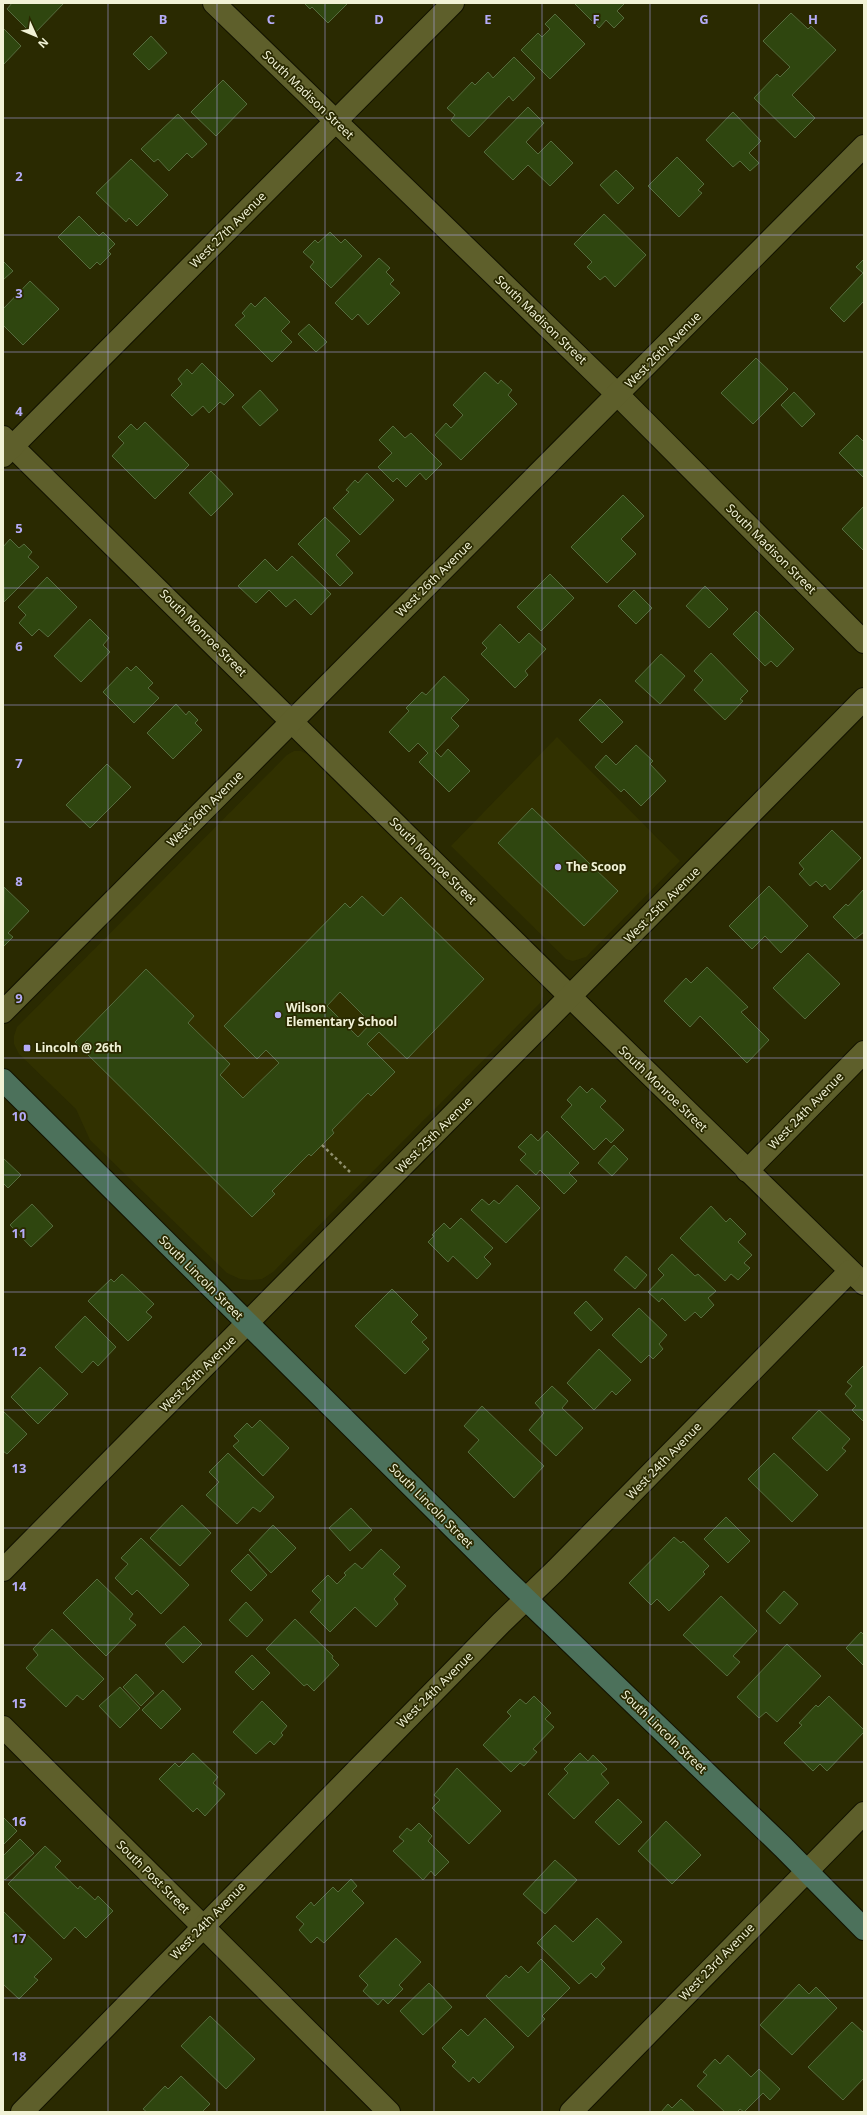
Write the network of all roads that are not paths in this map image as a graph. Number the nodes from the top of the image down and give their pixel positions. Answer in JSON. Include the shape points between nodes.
{"nodes":[{"id":1,"x":214,"y":3,"type":"edge"},
{"id":2,"x":453,"y":3,"type":"edge"},
{"id":3,"x":335,"y":121,"type":"junction"},
{"id":4,"x":864,"y":146,"type":"edge"},
{"id":5,"x":618,"y":395,"type":"junction"},
{"id":6,"x":6,"y":446,"type":"edge"},
{"id":7,"x":864,"y":642,"type":"edge"},
{"id":8,"x":864,"y":699,"type":"edge"},
{"id":9,"x":292,"y":721,"type":"junction"},
{"id":10,"x":571,"y":997,"type":"junction"},
{"id":11,"x":3,"y":1012,"type":"edge"},
{"id":12,"x":864,"y":1052,"type":"edge"},
{"id":13,"x":3,"y":1080,"type":"edge"},
{"id":14,"x":747,"y":1171,"type":"junction"},
{"id":15,"x":857,"y":1277,"type":"edge"},
{"id":16,"x":247,"y":1324,"type":"junction"},
{"id":17,"x":3,"y":1570,"type":"edge"},
{"id":18,"x":526,"y":1599,"type":"junction"},
{"id":19,"x":3,"y":1727,"type":"edge"},
{"id":20,"x":864,"y":1813,"type":"edge"},
{"id":21,"x":807,"y":1871,"type":"junction"},
{"id":22,"x":202,"y":1926,"type":"junction"},
{"id":23,"x":864,"y":1928,"type":"edge"},
{"id":24,"x":22,"y":2112,"type":"edge"},
{"id":25,"x":389,"y":2112,"type":"edge"},
{"id":26,"x":571,"y":2112,"type":"edge"}],
"edges":[{"from":1,"to":3,"type":"street","name":"South Madison Street"},
{"from":2,"to":3,"type":"street","name":"West 27th Avenue"},
{"from":3,"to":5,"type":"street","name":"South Madison Street"},
{"from":3,"to":6,"type":"street","name":"West 27th Avenue"},
{"from":4,"to":5,"type":"street","name":"West 26th Avenue"},
{"from":5,"to":7,"type":"street","name":"South Madison Street"},
{"from":5,"to":9,"type":"street","name":"West 26th Avenue"},
{"from":6,"to":9,"type":"street","name":"South Monroe Street"},
{"from":8,"to":10,"type":"street","name":"West 25th Avenue"},
{"from":9,"to":10,"type":"street","name":"South Monroe Street"},
{"from":9,"to":11,"type":"street","name":"West 26th Avenue"},
{"from":10,"to":14,"type":"street","name":"South Monroe Street"},
{"from":10,"to":16,"type":"street","name":"West 25th Avenue"},
{"from":12,"to":14,"type":"street","name":"West 24th Avenue"},
{"from":13,"to":16,"type":"street","name":"South Lincoln Street"},
{"from":14,"to":15,"type":"street","name":"South Monroe Street"},
{"from":15,"to":18,"type":"street","name":"West 24th Avenue"},
{"from":16,"to":17,"type":"street","name":"West 25th Avenue"},
{"from":16,"to":18,"type":"street","name":"South Lincoln Street"},
{"from":18,"to":21,"type":"street","name":"South Lincoln Street"},
{"from":18,"to":22,"type":"street","name":"West 24th Avenue"},
{"from":19,"to":22,"type":"street","name":"South Post Street"},
{"from":20,"to":21,"type":"street","name":"West 23rd Avenue"},
{"from":21,"to":23,"type":"street","name":"South Lincoln Street"},
{"from":21,"to":26,"type":"street","name":"West 23rd Avenue"},
{"from":22,"to":24,"type":"street","name":"West 24th Avenue"},
{"from":22,"to":25,"type":"street","name":"South Post Street"}]}
